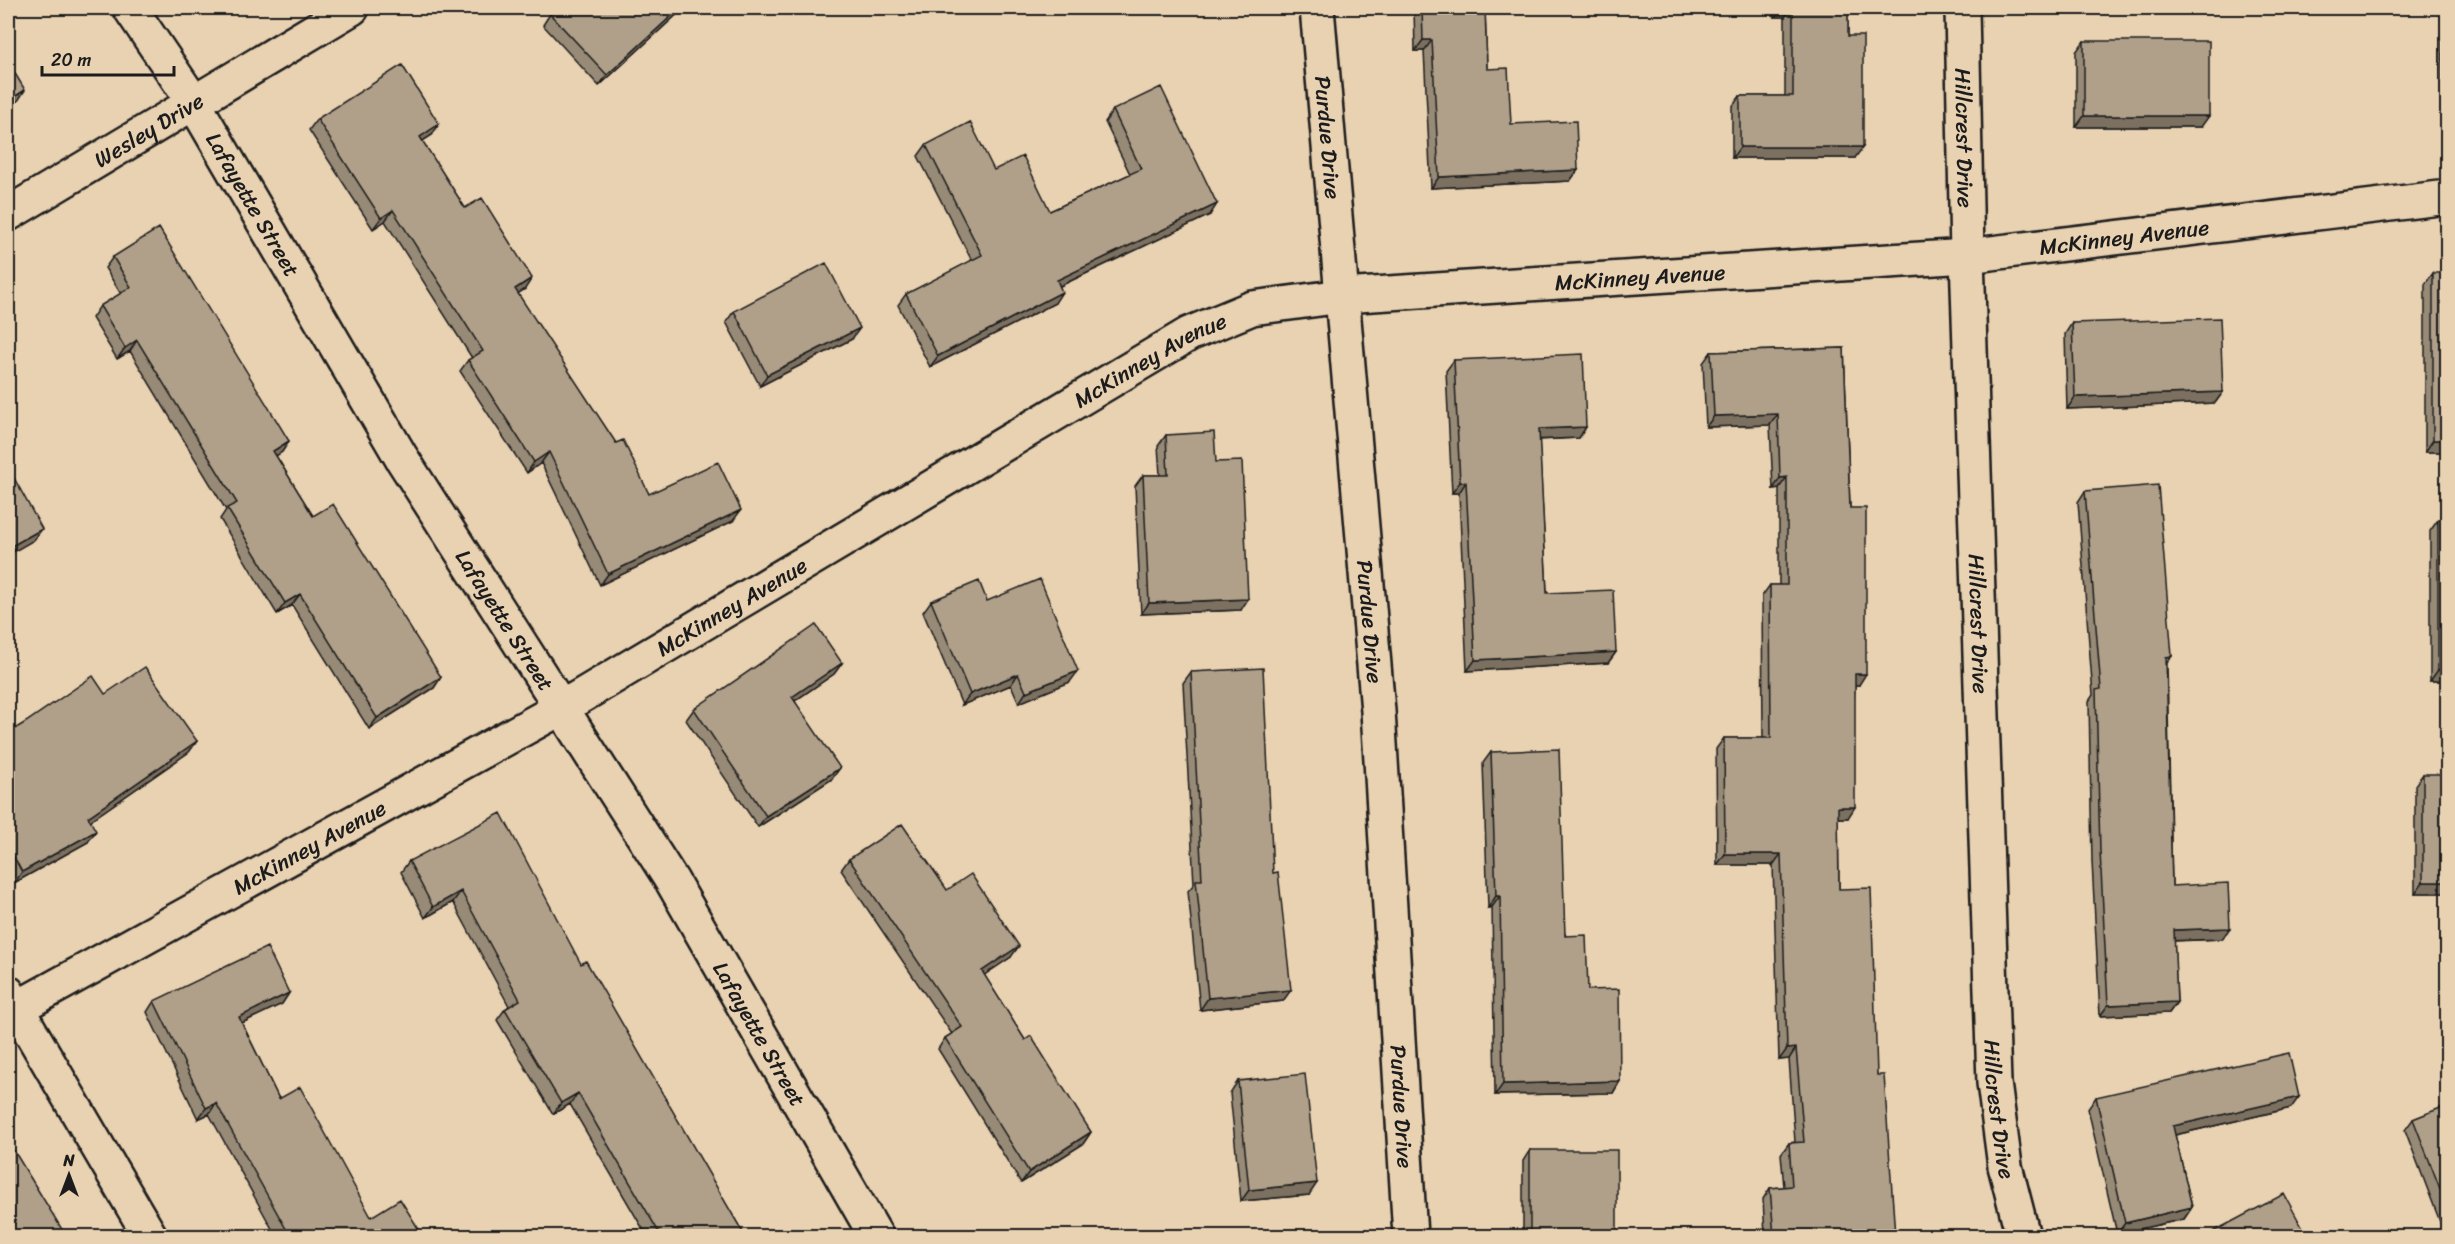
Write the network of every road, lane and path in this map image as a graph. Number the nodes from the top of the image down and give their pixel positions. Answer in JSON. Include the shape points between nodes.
{"nodes":[{"id":1,"x":130,"y":8,"type":"edge"},
{"id":2,"x":352,"y":8,"type":"edge"},
{"id":3,"x":1317,"y":8,"type":"edge"},
{"id":4,"x":1962,"y":8,"type":"edge"},
{"id":5,"x":194,"y":103,"type":"junction"},
{"id":6,"x":2448,"y":197,"type":"edge"},
{"id":7,"x":8,"y":214,"type":"edge"},
{"id":8,"x":1967,"y":256,"type":"junction"},
{"id":9,"x":1342,"y":296,"type":"junction"},
{"id":10,"x":561,"y":708,"type":"junction"},
{"id":11,"x":10,"y":1005,"type":"edge"},
{"id":12,"x":150,"y":1236,"type":"edge"},
{"id":13,"x":876,"y":1236,"type":"edge"},
{"id":14,"x":1410,"y":1236,"type":"edge"},
{"id":15,"x":2024,"y":1236,"type":"edge"}],
"edges":[{"from":1,"to":5,"type":"street","name":"Lafayette Street"},
{"from":2,"to":5,"type":"street","name":"Wesley Drive"},
{"from":3,"to":9,"type":"street","name":"Purdue Drive"},
{"from":4,"to":8,"type":"street","name":"Hillcrest Drive"},
{"from":5,"to":7,"type":"street","name":"Wesley Drive"},
{"from":5,"to":10,"type":"street","name":"Lafayette Street","via":[[401,457]]},
{"from":6,"to":8,"type":"street","name":"McKinney Avenue"},
{"from":8,"to":9,"type":"street","name":"McKinney Avenue"},
{"from":8,"to":15,"type":"street","name":"Hillcrest Drive","via":[[1994,1083],[2005,1166]]},
{"from":9,"to":10,"type":"street","name":"McKinney Avenue","via":[[1252,308],[1189,334]]},
{"from":9,"to":14,"type":"street","name":"Purdue Drive","via":[[1378,711]]},
{"from":10,"to":11,"type":"street","name":"McKinney Avenue"},
{"from":10,"to":13,"type":"street","name":"Lafayette Street","via":[[672,881]]},
{"from":11,"to":12,"type":"street"}]}
